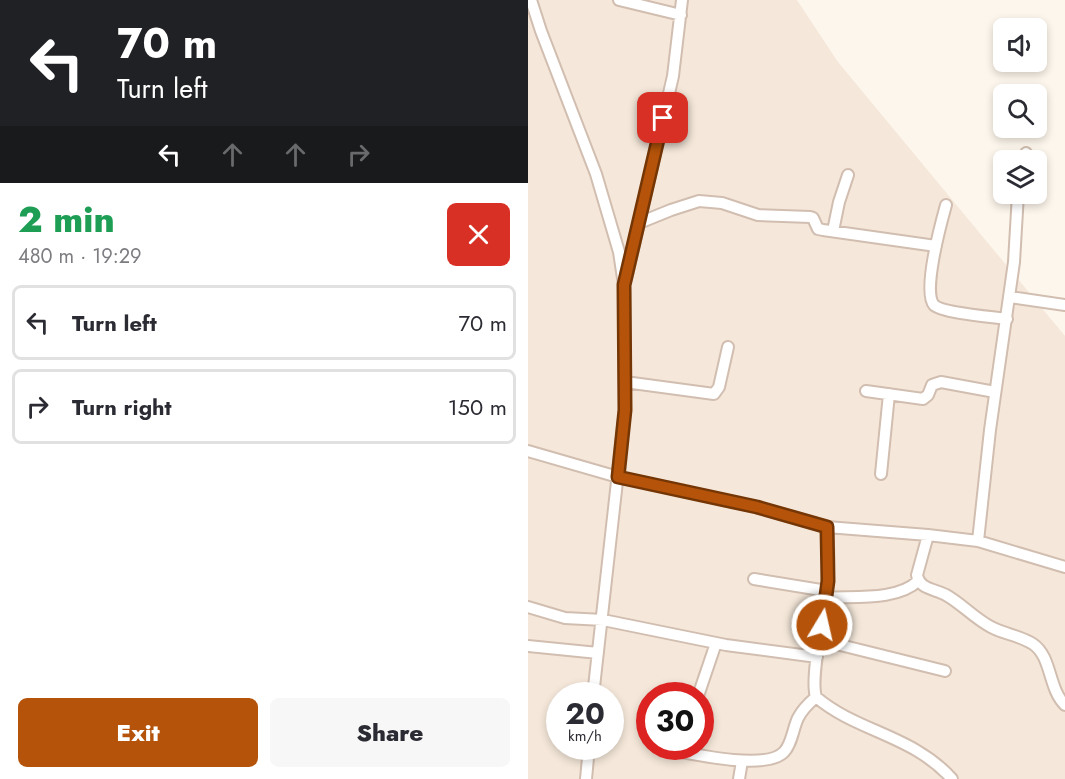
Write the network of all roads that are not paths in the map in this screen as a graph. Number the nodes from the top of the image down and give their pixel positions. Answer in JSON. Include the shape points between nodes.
{"nodes":[{"id":1,"x":531,"y":0,"type":"edge"},
{"id":2,"x":619,"y":0,"type":"edge"},
{"id":3,"x":682,"y":0,"type":"edge"},
{"id":4,"x":681,"y":15,"type":"junction"},
{"id":5,"x":848,"y":175,"type":"dead end"},
{"id":6,"x":1017,"y":204,"type":"edge"},
{"id":7,"x":946,"y":205,"type":"dead end"},
{"id":8,"x":639,"y":223,"type":"junction"},
{"id":9,"x":833,"y":231,"type":"junction"},
{"id":10,"x":936,"y":246,"type":"junction"},
{"id":11,"x":624,"y":285,"type":"junction"},
{"id":12,"x":1010,"y":297,"type":"junction"},
{"id":13,"x":1065,"y":305,"type":"edge"},
{"id":14,"x":1007,"y":319,"type":"junction"},
{"id":15,"x":728,"y":347,"type":"dead end"},
{"id":16,"x":626,"y":382,"type":"junction"},
{"id":17,"x":866,"y":391,"type":"dead end"},
{"id":18,"x":995,"y":392,"type":"junction"},
{"id":19,"x":889,"y":394,"type":"junction"},
{"id":20,"x":528,"y":451,"type":"edge"},
{"id":21,"x":881,"y":474,"type":"dead end"},
{"id":22,"x":618,"y":477,"type":"junction"},
{"id":23,"x":827,"y":527,"type":"junction"},
{"id":24,"x":928,"y":535,"type":"junction"},
{"id":25,"x":978,"y":540,"type":"junction"},
{"id":26,"x":1065,"y":567,"type":"edge"},
{"id":27,"x":754,"y":579,"type":"dead end"},
{"id":28,"x":918,"y":581,"type":"junction"},
{"id":29,"x":827,"y":595,"type":"junction"},
{"id":30,"x":528,"y":607,"type":"edge"},
{"id":31,"x":603,"y":620,"type":"junction"},
{"id":32,"x":820,"y":640,"type":"junction"},
{"id":33,"x":716,"y":643,"type":"junction"},
{"id":34,"x":528,"y":646,"type":"edge"},
{"id":35,"x":598,"y":653,"type":"junction"},
{"id":36,"x":817,"y":657,"type":"junction"},
{"id":37,"x":945,"y":671,"type":"dead end"},
{"id":38,"x":595,"y":682,"type":"edge"},
{"id":39,"x":703,"y":682,"type":"edge"},
{"id":40,"x":816,"y":697,"type":"junction"},
{"id":41,"x":1065,"y":705,"type":"edge"},
{"id":42,"x":714,"y":756,"type":"edge"},
{"id":43,"x":588,"y":760,"type":"edge"},
{"id":44,"x":742,"y":761,"type":"junction"},
{"id":45,"x":586,"y":779,"type":"edge"},
{"id":46,"x":739,"y":779,"type":"edge"},
{"id":47,"x":952,"y":779,"type":"edge"}],
"edges":[{"from":1,"to":11,"type":"street","via":[[596,174],[619,252]]},
{"from":2,"to":4,"type":"street"},
{"from":3,"to":4,"type":"street"},
{"from":4,"to":8,"type":"street","via":[[673,76]]},
{"from":5,"to":9,"type":"street"},
{"from":6,"to":12,"type":"street"},
{"from":7,"to":10,"type":"street"},
{"from":8,"to":9,"type":"street","via":[[706,201],[758,215],[810,217],[818,229]]},
{"from":8,"to":11,"type":"street"},
{"from":9,"to":10,"type":"street"},
{"from":10,"to":14,"type":"street","via":[[930,291],[934,305],[947,311]]},
{"from":11,"to":16,"type":"street"},
{"from":12,"to":13,"type":"street"},
{"from":12,"to":14,"type":"street"},
{"from":14,"to":18,"type":"street"},
{"from":15,"to":16,"type":"street","via":[[714,394]]},
{"from":16,"to":22,"type":"street"},
{"from":17,"to":19,"type":"street"},
{"from":18,"to":19,"type":"street","via":[[941,382],[932,385],[922,399]]},
{"from":18,"to":25,"type":"street"},
{"from":19,"to":21,"type":"street"},
{"from":20,"to":22,"type":"street"},
{"from":22,"to":23,"type":"street","via":[[757,507]]},
{"from":22,"to":31,"type":"street"},
{"from":23,"to":24,"type":"street"},
{"from":23,"to":29,"type":"street"},
{"from":24,"to":25,"type":"street"},
{"from":24,"to":28,"type":"street"},
{"from":25,"to":26,"type":"street"},
{"from":27,"to":29,"type":"street"},
{"from":28,"to":29,"type":"street","via":[[894,594]]},
{"from":28,"to":41,"type":"street","via":[[951,598],[990,627],[1035,646]]},
{"from":29,"to":32,"type":"street"},
{"from":30,"to":31,"type":"street","via":[[565,618]]},
{"from":31,"to":33,"type":"street"},
{"from":31,"to":35,"type":"street"},
{"from":32,"to":36,"type":"street"},
{"from":32,"to":37,"type":"street"},
{"from":33,"to":36,"type":"street"},
{"from":33,"to":39,"type":"street"},
{"from":34,"to":35,"type":"street"},
{"from":35,"to":38,"type":"street"},
{"from":36,"to":40,"type":"street"},
{"from":40,"to":44,"type":"street","via":[[803,710],[782,754],[758,762]]},
{"from":40,"to":47,"type":"street","via":[[933,759]]},
{"from":42,"to":44,"type":"street"},
{"from":43,"to":45,"type":"street"},
{"from":44,"to":46,"type":"street"}]}
